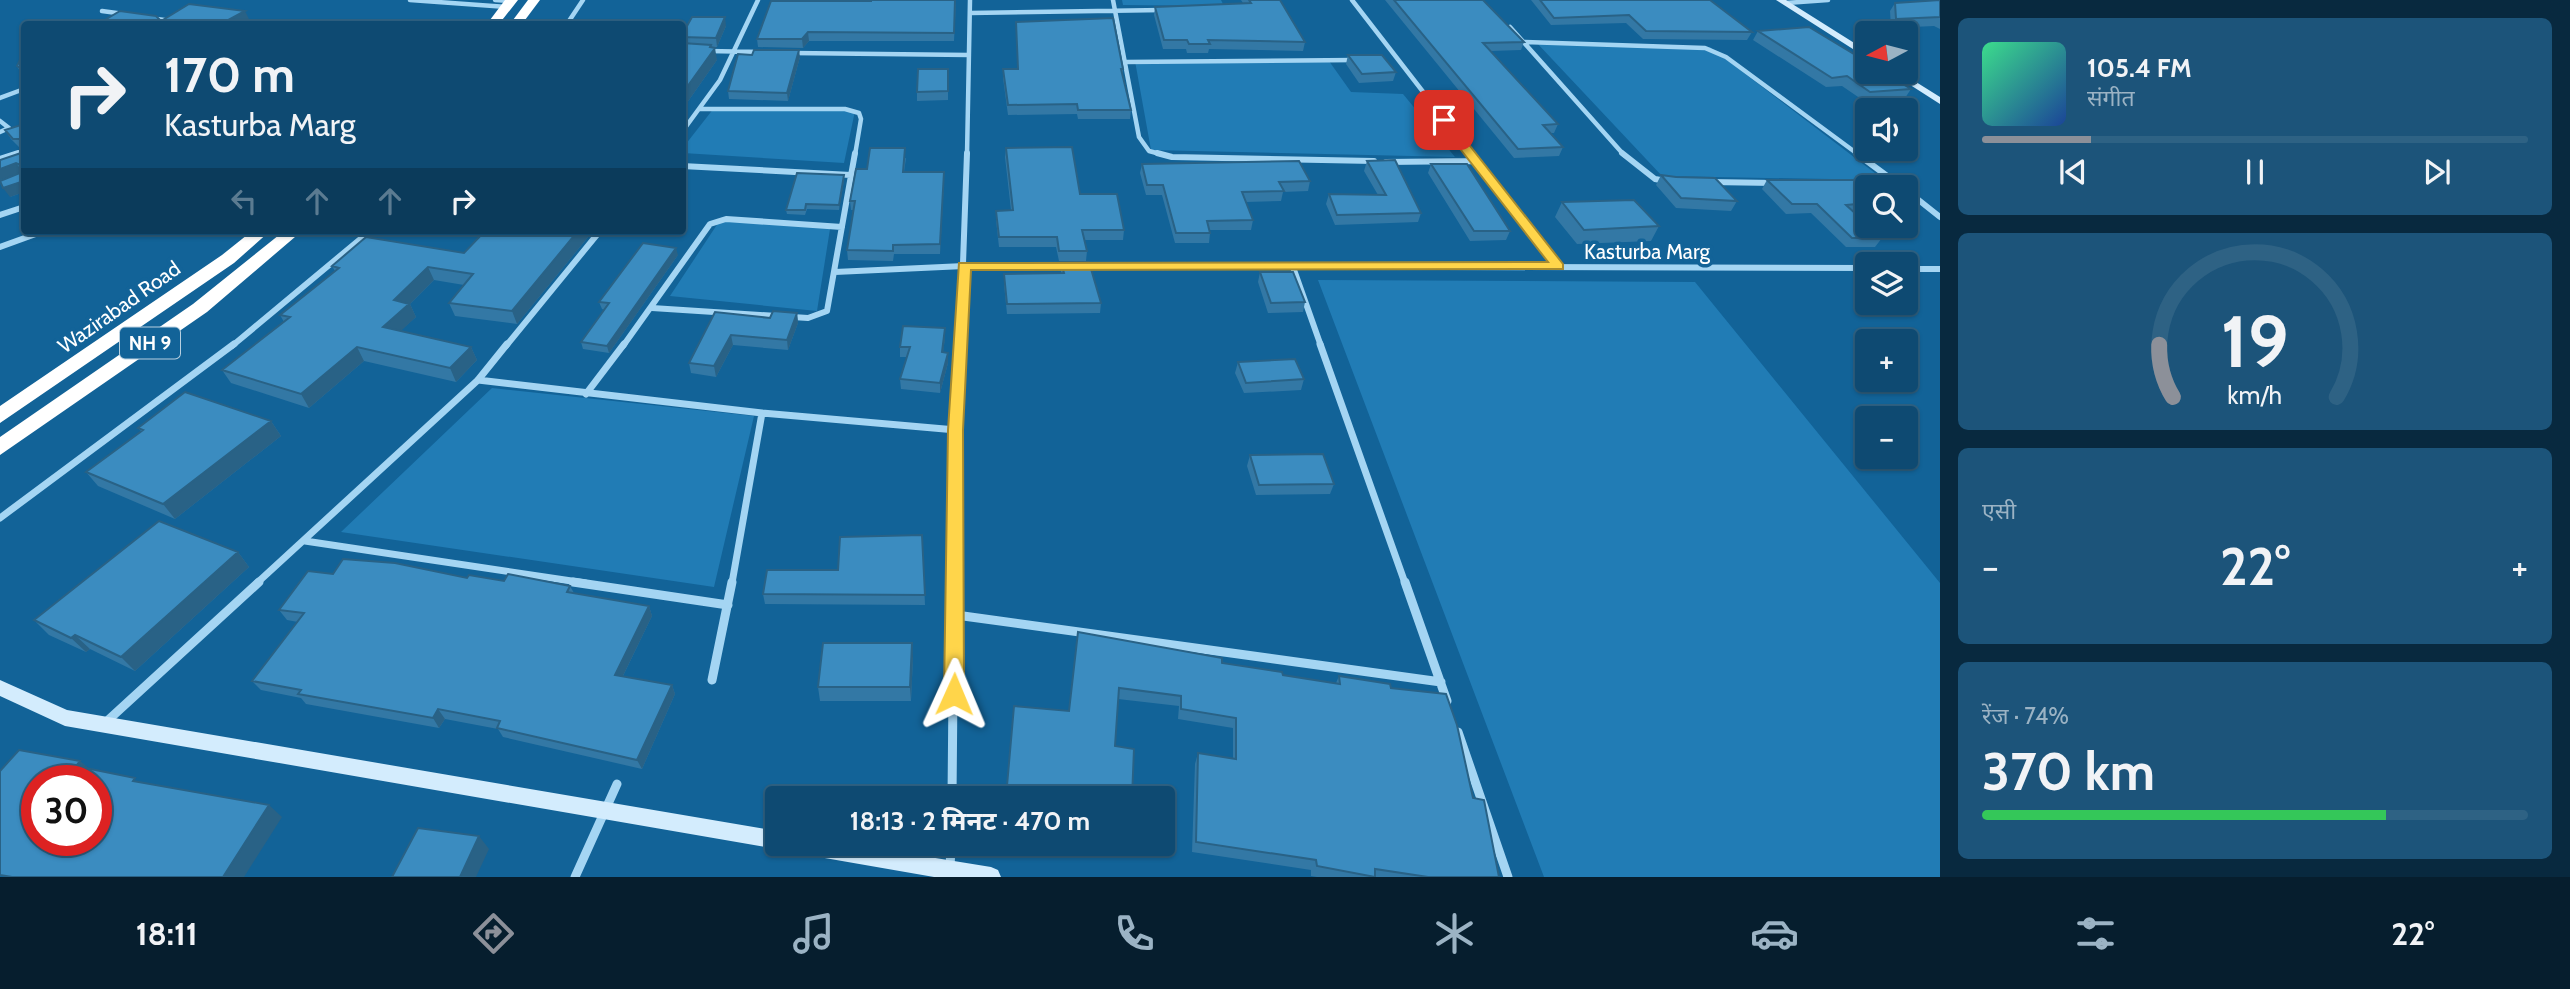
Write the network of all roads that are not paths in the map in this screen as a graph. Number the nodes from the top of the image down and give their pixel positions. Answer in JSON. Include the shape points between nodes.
{"nodes":[{"id":1,"x":410,"y":0,"type":"edge"},
{"id":2,"x":534,"y":0,"type":"edge"},
{"id":3,"x":583,"y":0,"type":"edge"},
{"id":4,"x":970,"y":0,"type":"edge"},
{"id":5,"x":1113,"y":0,"type":"edge"},
{"id":6,"x":1352,"y":0,"type":"edge"},
{"id":7,"x":1828,"y":0,"type":"edge"},
{"id":8,"x":757,"y":1,"type":"edge"},
{"id":9,"x":506,"y":2,"type":"edge"},
{"id":10,"x":1783,"y":2,"type":"edge"},
{"id":11,"x":769,"y":3,"type":"edge"},
{"id":12,"x":1167,"y":10,"type":"edge"},
{"id":13,"x":102,"y":11,"type":"dead end"},
{"id":14,"x":1115,"y":12,"type":"junction"},
{"id":15,"x":970,"y":13,"type":"junction"},
{"id":16,"x":134,"y":16,"type":"edge"},
{"id":17,"x":146,"y":18,"type":"edge"},
{"id":18,"x":170,"y":21,"type":"edge"},
{"id":19,"x":496,"y":21,"type":"edge"},
{"id":20,"x":518,"y":21,"type":"edge"},
{"id":21,"x":569,"y":21,"type":"edge"},
{"id":22,"x":1507,"y":25,"type":"edge"},
{"id":23,"x":1525,"y":42,"type":"junction"},
{"id":24,"x":1855,"y":47,"type":"edge"},
{"id":25,"x":695,"y":51,"type":"edge"},
{"id":26,"x":735,"y":52,"type":"junction"},
{"id":27,"x":776,"y":52,"type":"edge"},
{"id":28,"x":790,"y":53,"type":"edge"},
{"id":29,"x":969,"y":55,"type":"junction"},
{"id":30,"x":1382,"y":59,"type":"edge"},
{"id":31,"x":1396,"y":59,"type":"junction"},
{"id":32,"x":1369,"y":60,"type":"edge"},
{"id":33,"x":1125,"y":62,"type":"junction"},
{"id":34,"x":1913,"y":84,"type":"edge"},
{"id":35,"x":21,"y":90,"type":"edge"},
{"id":36,"x":0,"y":98,"type":"edge"},
{"id":37,"x":1940,"y":101,"type":"edge"},
{"id":38,"x":700,"y":109,"type":"junction"},
{"id":39,"x":0,"y":121,"type":"edge"},
{"id":40,"x":686,"y":127,"type":"edge"},
{"id":41,"x":0,"y":132,"type":"edge"},
{"id":42,"x":21,"y":152,"type":"edge"},
{"id":43,"x":0,"y":159,"type":"edge"},
{"id":44,"x":1476,"y":161,"type":"junction"},
{"id":45,"x":686,"y":166,"type":"edge"},
{"id":46,"x":851,"y":175,"type":"junction"},
{"id":47,"x":1884,"y":175,"type":"edge"},
{"id":48,"x":1671,"y":181,"type":"edge"},
{"id":49,"x":1698,"y":182,"type":"edge"},
{"id":50,"x":1777,"y":183,"type":"edge"},
{"id":51,"x":1918,"y":200,"type":"edge"},
{"id":52,"x":21,"y":208,"type":"edge"},
{"id":53,"x":0,"y":215,"type":"edge"},
{"id":54,"x":1940,"y":217,"type":"edge"},
{"id":55,"x":842,"y":227,"type":"junction"},
{"id":56,"x":33,"y":235,"type":"edge"},
{"id":57,"x":256,"y":235,"type":"edge"},
{"id":58,"x":289,"y":235,"type":"edge"},
{"id":59,"x":365,"y":235,"type":"edge"},
{"id":60,"x":597,"y":235,"type":"edge"},
{"id":61,"x":0,"y":247,"type":"edge"},
{"id":62,"x":964,"y":266,"type":"junction"},
{"id":63,"x":1558,"y":266,"type":"junction"},
{"id":64,"x":1293,"y":267,"type":"junction"},
{"id":65,"x":1855,"y":268,"type":"edge"},
{"id":66,"x":1918,"y":269,"type":"edge"},
{"id":67,"x":1940,"y":269,"type":"edge"},
{"id":68,"x":835,"y":272,"type":"junction"},
{"id":69,"x":652,"y":308,"type":"junction"},
{"id":70,"x":478,"y":380,"type":"junction"},
{"id":71,"x":586,"y":394,"type":"junction"},
{"id":72,"x":762,"y":413,"type":"junction"},
{"id":73,"x":0,"y":416,"type":"edge"},
{"id":74,"x":956,"y":430,"type":"junction"},
{"id":75,"x":0,"y":447,"type":"edge"},
{"id":76,"x":0,"y":518,"type":"edge"},
{"id":77,"x":305,"y":541,"type":"junction"},
{"id":78,"x":728,"y":605,"type":"junction"},
{"id":79,"x":956,"y":615,"type":"junction"},
{"id":80,"x":712,"y":680,"type":"dead end"},
{"id":81,"x":1441,"y":682,"type":"junction"},
{"id":82,"x":0,"y":688,"type":"edge"},
{"id":83,"x":1450,"y":708,"type":"edge"},
{"id":84,"x":1454,"y":721,"type":"edge"},
{"id":85,"x":104,"y":725,"type":"junction"},
{"id":86,"x":617,"y":784,"type":"dead end"},
{"id":87,"x":952,"y":786,"type":"edge"},
{"id":88,"x":607,"y":811,"type":"junction"},
{"id":89,"x":765,"y":838,"type":"edge"},
{"id":90,"x":858,"y":856,"type":"edge"},
{"id":91,"x":951,"y":856,"type":"edge"},
{"id":92,"x":950,"y":874,"type":"edge"},
{"id":93,"x":575,"y":877,"type":"edge"},
{"id":94,"x":991,"y":877,"type":"edge"},
{"id":95,"x":1508,"y":877,"type":"edge"}],
"edges":[{"from":1,"to":9,"type":"street"},
{"from":2,"to":20,"type":"highway"},
{"from":3,"to":21,"type":"street"},
{"from":4,"to":15,"type":"street"},
{"from":5,"to":14,"type":"street"},
{"from":6,"to":31,"type":"street"},
{"from":7,"to":10,"type":"street"},
{"from":8,"to":11,"type":"street"},
{"from":8,"to":26,"type":"street"},
{"from":9,"to":19,"type":"highway"},
{"from":10,"to":24,"type":"street"},
{"from":12,"to":14,"type":"street"},
{"from":13,"to":16,"type":"street"},
{"from":14,"to":15,"type":"street"},
{"from":14,"to":33,"type":"street"},
{"from":15,"to":29,"type":"street"},
{"from":17,"to":18,"type":"street"},
{"from":22,"to":23,"type":"street"},
{"from":23,"to":47,"type":"street","via":[[1705,48],[1726,57]]},
{"from":23,"to":48,"type":"street","via":[[1631,163],[1655,178]]},
{"from":25,"to":26,"type":"street"},
{"from":26,"to":27,"type":"street"},
{"from":26,"to":38,"type":"street"},
{"from":28,"to":29,"type":"street"},
{"from":29,"to":62,"type":"street"},
{"from":30,"to":31,"type":"street"},
{"from":31,"to":44,"type":"street"},
{"from":32,"to":33,"type":"street"},
{"from":33,"to":44,"type":"street","via":[[1139,137],[1149,151],[1162,155]]},
{"from":34,"to":37,"type":"street"},
{"from":35,"to":36,"type":"street"},
{"from":38,"to":40,"type":"street"},
{"from":38,"to":46,"type":"street","via":[[853,110],[861,119]]},
{"from":39,"to":41,"type":"street","via":[[9,130]]},
{"from":42,"to":43,"type":"street"},
{"from":44,"to":63,"type":"street"},
{"from":45,"to":46,"type":"street"},
{"from":46,"to":55,"type":"street"},
{"from":49,"to":50,"type":"street"},
{"from":51,"to":54,"type":"street"},
{"from":52,"to":53,"type":"street"},
{"from":55,"to":68,"type":"street"},
{"from":55,"to":69,"type":"street","via":[[718,220],[704,231]]},
{"from":56,"to":61,"type":"street"},
{"from":57,"to":73,"type":"highway","name":"Wazirabad Road","via":[[229,259]]},
{"from":58,"to":75,"type":"highway","number":"NH 9","via":[[200,308]]},
{"from":59,"to":76,"type":"street","via":[[254,331]]},
{"from":60,"to":70,"type":"street"},
{"from":62,"to":64,"type":"street","name":"Kasturba Marg"},
{"from":62,"to":68,"type":"street","name":"Kasturba Marg"},
{"from":62,"to":74,"type":"street"},
{"from":63,"to":64,"type":"street","name":"Kasturba Marg"},
{"from":63,"to":65,"type":"street","name":"Kasturba Marg"},
{"from":64,"to":81,"type":"street"},
{"from":66,"to":67,"type":"street"},
{"from":68,"to":69,"type":"street","via":[[827,311],[820,316]]},
{"from":69,"to":71,"type":"street"},
{"from":70,"to":71,"type":"street"},
{"from":70,"to":77,"type":"street"},
{"from":71,"to":72,"type":"street"},
{"from":72,"to":74,"type":"street"},
{"from":72,"to":78,"type":"street"},
{"from":74,"to":79,"type":"street"},
{"from":77,"to":78,"type":"street"},
{"from":77,"to":85,"type":"street"},
{"from":78,"to":80,"type":"street"},
{"from":79,"to":81,"type":"street"},
{"from":79,"to":87,"type":"street"},
{"from":81,"to":83,"type":"street"},
{"from":82,"to":85,"type":"street","via":[[65,718]]},
{"from":84,"to":95,"type":"street"},
{"from":85,"to":88,"type":"street"},
{"from":86,"to":88,"type":"street"},
{"from":88,"to":89,"type":"street"},
{"from":88,"to":93,"type":"street"},
{"from":90,"to":92,"type":"street"},
{"from":91,"to":92,"type":"street"},
{"from":92,"to":94,"type":"street"}]}
